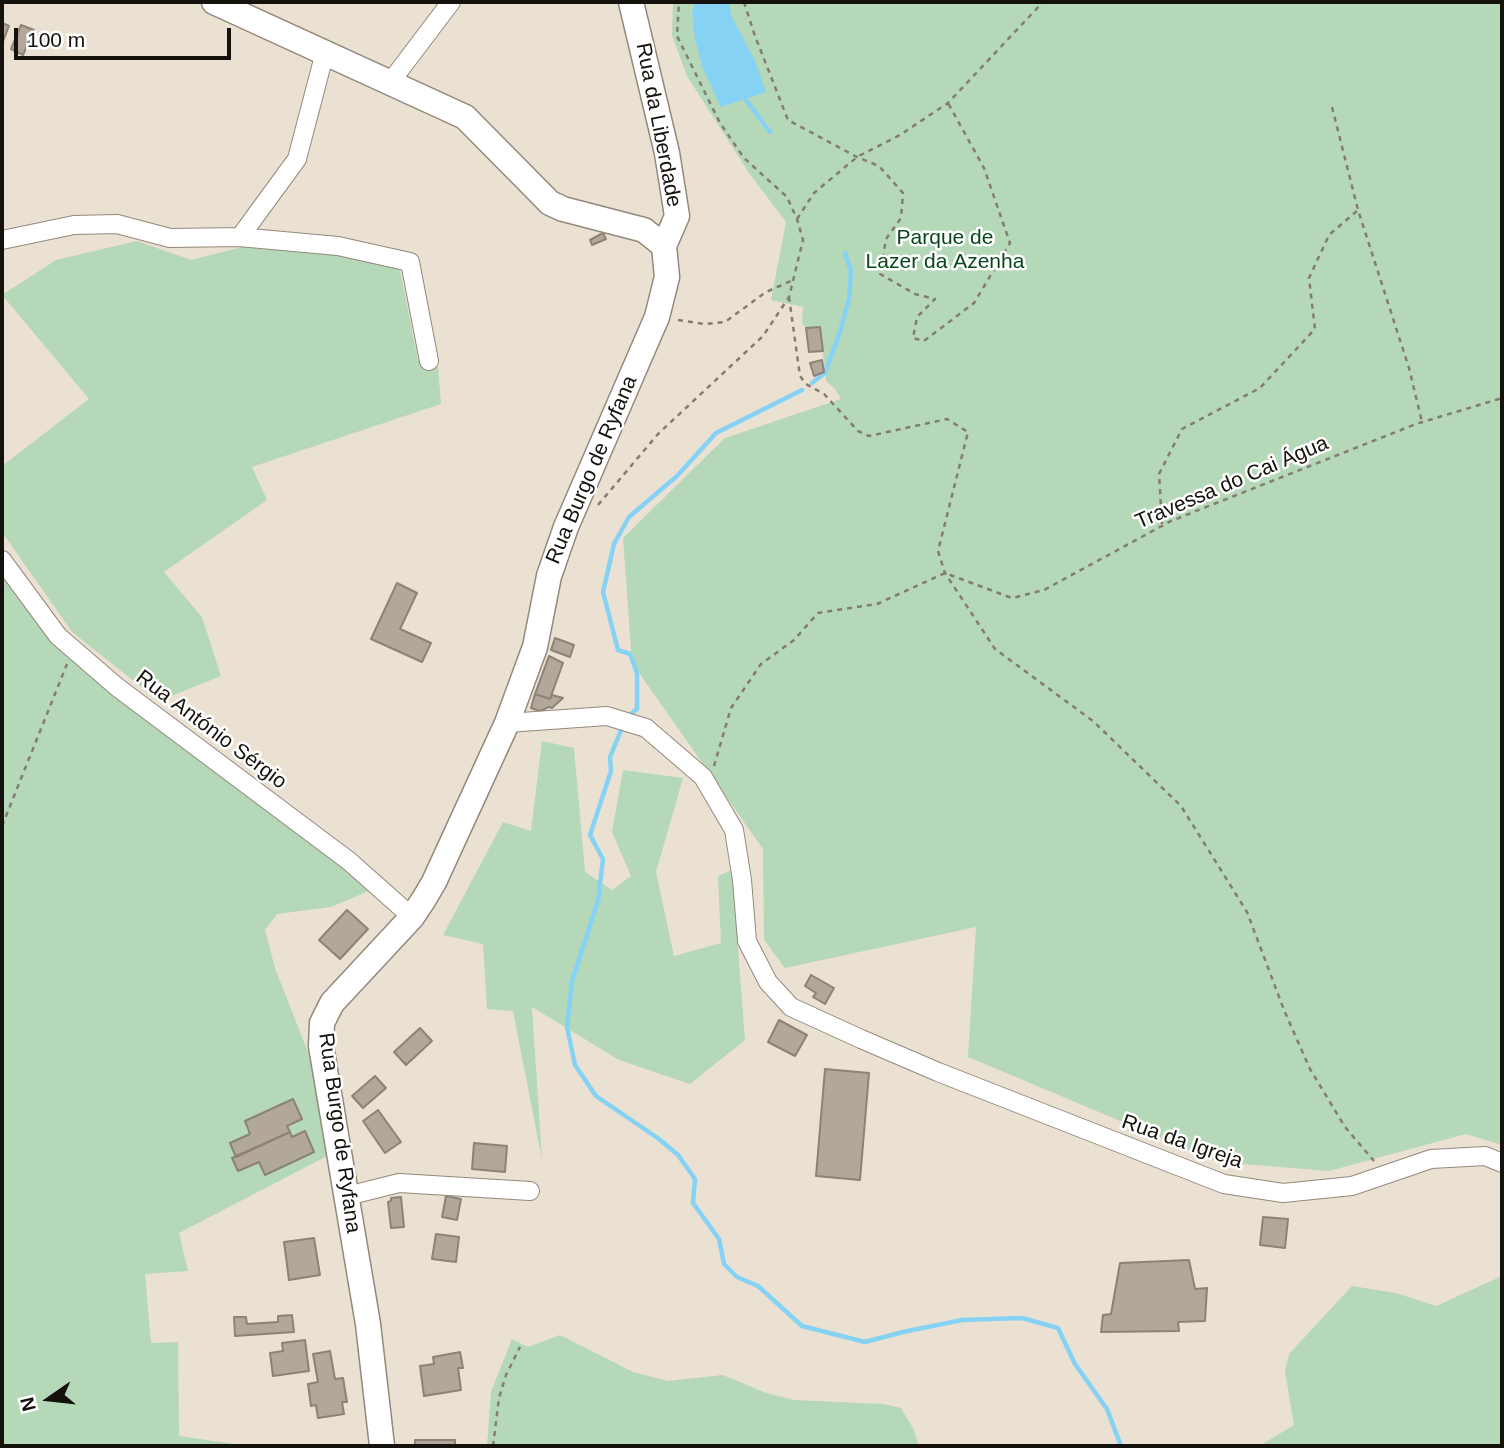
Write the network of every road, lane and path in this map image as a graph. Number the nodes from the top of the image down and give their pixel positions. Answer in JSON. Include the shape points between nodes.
{"nodes":[{"id":1,"x":214,"y":2,"type":"edge"},
{"id":2,"x":452,"y":2,"type":"edge"},
{"id":3,"x":631,"y":2,"type":"edge"},
{"id":4,"x":678,"y":2,"type":"edge"},
{"id":5,"x":744,"y":2,"type":"edge"},
{"id":6,"x":1043,"y":2,"type":"edge"},
{"id":7,"x":325,"y":52,"type":"junction"},
{"id":8,"x":389,"y":84,"type":"junction"},
{"id":9,"x":948,"y":103,"type":"junction"},
{"id":10,"x":1332,"y":107,"type":"dead end"},
{"id":11,"x":857,"y":157,"type":"junction"},
{"id":12,"x":1358,"y":209,"type":"junction"},
{"id":13,"x":797,"y":219,"type":"junction"},
{"id":14,"x":239,"y":237,"type":"junction"},
{"id":15,"x":2,"y":240,"type":"edge"},
{"id":16,"x":664,"y":246,"type":"junction"},
{"id":17,"x":792,"y":280,"type":"junction"},
{"id":18,"x":789,"y":297,"type":"junction"},
{"id":19,"x":657,"y":317,"type":"junction"},
{"id":20,"x":429,"y":361,"type":"dead end"},
{"id":21,"x":1502,"y":398,"type":"edge"},
{"id":22,"x":1422,"y":422,"type":"junction"},
{"id":23,"x":597,"y":506,"type":"dead end"},
{"id":24,"x":1162,"y":526,"type":"junction"},
{"id":25,"x":2,"y":560,"type":"edge"},
{"id":26,"x":944,"y":573,"type":"junction"},
{"id":27,"x":73,"y":649,"type":"junction"},
{"id":28,"x":507,"y":723,"type":"junction"},
{"id":29,"x":702,"y":776,"type":"junction"},
{"id":30,"x":2,"y":826,"type":"edge"},
{"id":31,"x":412,"y":917,"type":"junction"},
{"id":32,"x":1502,"y":1163,"type":"edge"},
{"id":33,"x":1385,"y":1175,"type":"junction"},
{"id":34,"x":530,"y":1191,"type":"dead end"},
{"id":35,"x":347,"y":1196,"type":"junction"},
{"id":36,"x":520,"y":1347,"type":"dead end"},
{"id":37,"x":382,"y":1446,"type":"edge"},
{"id":38,"x":493,"y":1446,"type":"edge"}],
"edges":[{"from":1,"to":7,"type":"main road"},
{"from":2,"to":8,"type":"street"},
{"from":3,"to":16,"type":"main road","name":"Rua da Liberdade","via":[[677,216]]},
{"from":4,"to":13,"type":"path","via":[[677,36],[720,123],[744,158],[788,197]]},
{"from":5,"to":11,"type":"path","via":[[788,120]]},
{"from":6,"to":9,"type":"path"},
{"from":7,"to":8,"type":"main road"},
{"from":7,"to":14,"type":"street","via":[[297,159]]},
{"from":8,"to":16,"type":"main road","via":[[465,117],[550,203],[644,230]]},
{"from":9,"to":11,"type":"path"},
{"from":9,"to":11,"type":"path","via":[[985,168],[1010,243],[974,303],[924,341],[913,338],[917,317],[935,299],[915,294],[880,274],[886,239],[901,218],[904,193],[880,166]]},
{"from":10,"to":12,"type":"path"},
{"from":11,"to":13,"type":"path","via":[[814,193]]},
{"from":12,"to":22,"type":"path"},
{"from":12,"to":24,"type":"path","via":[[1329,235],[1309,278],[1315,329],[1260,388],[1182,429],[1159,474]]},
{"from":13,"to":17,"type":"path","via":[[803,240]]},
{"from":14,"to":15,"type":"street","via":[[170,238],[117,224],[74,225]]},
{"from":14,"to":20,"type":"street","via":[[338,246],[410,262]]},
{"from":16,"to":19,"type":"main road","name":"Rua Burgo de Ryfana","via":[[667,278]]},
{"from":17,"to":18,"type":"path"},
{"from":17,"to":19,"type":"path","via":[[766,292],[725,322],[704,324]]},
{"from":18,"to":23,"type":"path","via":[[763,336],[658,434]]},
{"from":18,"to":26,"type":"path","via":[[800,376],[858,431],[869,436],[947,419],[968,432],[938,551]]},
{"from":19,"to":28,"type":"main road","name":"Rua Burgo de Ryfana","via":[[566,527],[549,576],[536,647]]},
{"from":21,"to":22,"type":"path","name":"Travessa do Cai Água"},
{"from":22,"to":24,"type":"path","name":"Travessa do Cai Água"},
{"from":24,"to":26,"type":"path","name":"Travessa do Cai Água","via":[[1045,590],[1012,598]]},
{"from":25,"to":27,"type":"street","name":"Rua António Sérgio","via":[[58,636]]},
{"from":26,"to":29,"type":"path","via":[[877,604],[818,613],[794,640],[761,664],[731,708],[715,765]]},
{"from":26,"to":33,"type":"path","via":[[995,649],[1093,721],[1181,806],[1247,912],[1310,1069],[1345,1127]]},
{"from":27,"to":30,"type":"path"},
{"from":27,"to":31,"type":"street","name":"Rua António Sérgio","via":[[349,861]]},
{"from":28,"to":29,"type":"street","name":"Rua da Igreja","via":[[607,716],[646,728]]},
{"from":28,"to":31,"type":"main road","name":"Rua Burgo de Ryfana","via":[[434,882]]},
{"from":29,"to":33,"type":"street","name":"Rua da Igreja","via":[[734,830],[747,941],[768,982],[792,1007],[937,1072],[1224,1184],[1283,1193],[1352,1186]]},
{"from":31,"to":35,"type":"main road","name":"Rua Burgo de Ryfana","via":[[332,1003],[322,1023],[321,1046]]},
{"from":32,"to":33,"type":"street","name":"Rua da Igreja","via":[[1485,1156],[1431,1159]]},
{"from":34,"to":35,"type":"street","via":[[398,1183]]},
{"from":35,"to":37,"type":"main road","name":"Rua Burgo de Ryfana"},
{"from":36,"to":38,"type":"path","via":[[499,1398]]}]}
